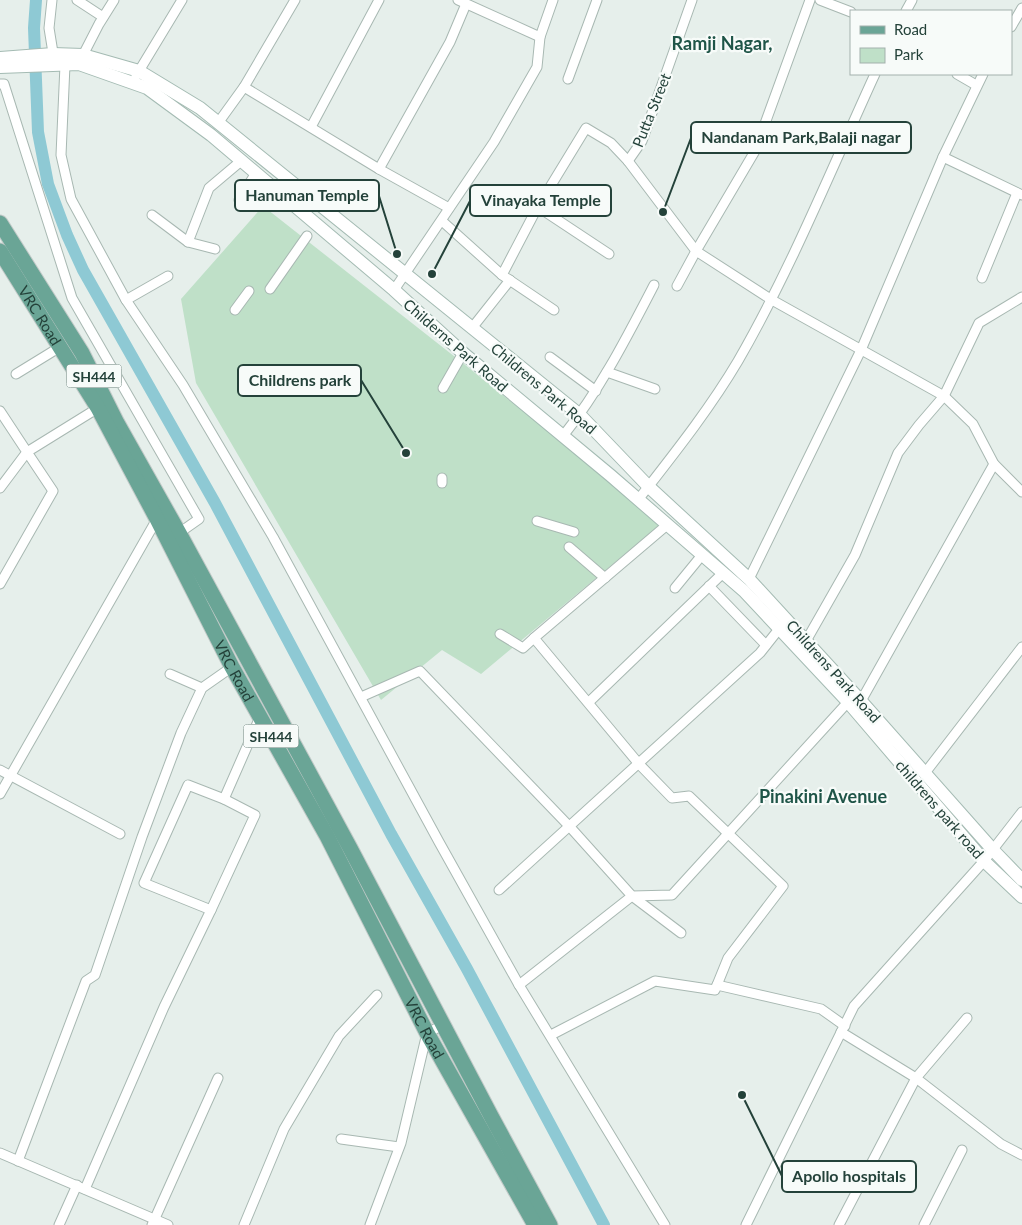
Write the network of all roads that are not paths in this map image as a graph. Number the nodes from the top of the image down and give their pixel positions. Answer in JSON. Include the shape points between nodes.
{"nodes":[{"id":1,"x":52,"y":0,"type":"edge"},
{"id":2,"x":77,"y":0,"type":"edge"},
{"id":3,"x":114,"y":0,"type":"edge"},
{"id":4,"x":182,"y":0,"type":"edge"},
{"id":5,"x":295,"y":0,"type":"edge"},
{"id":6,"x":380,"y":0,"type":"edge"},
{"id":7,"x":553,"y":0,"type":"edge"},
{"id":8,"x":597,"y":0,"type":"edge"},
{"id":9,"x":692,"y":0,"type":"edge"},
{"id":10,"x":810,"y":0,"type":"edge"},
{"id":11,"x":820,"y":0,"type":"edge"},
{"id":12,"x":467,"y":2,"type":"edge"},
{"id":13,"x":1022,"y":8,"type":"edge"},
{"id":14,"x":850,"y":12,"type":"edge"},
{"id":15,"x":103,"y":17,"type":"junction"},
{"id":16,"x":1012,"y":25,"type":"edge"},
{"id":17,"x":540,"y":37,"type":"junction"},
{"id":18,"x":81,"y":60,"type":"junction"},
{"id":19,"x":54,"y":61,"type":"junction"},
{"id":20,"x":4,"y":62,"type":"edge"},
{"id":21,"x":139,"y":71,"type":"junction"},
{"id":22,"x":875,"y":75,"type":"edge"},
{"id":23,"x":959,"y":75,"type":"edge"},
{"id":24,"x":982,"y":75,"type":"edge"},
{"id":25,"x":568,"y":79,"type":"dead end"},
{"id":26,"x":132,"y":83,"type":"junction"},
{"id":27,"x":0,"y":84,"type":"edge"},
{"id":28,"x":976,"y":85,"type":"junction"},
{"id":29,"x":244,"y":87,"type":"junction"},
{"id":30,"x":218,"y":123,"type":"junction"},
{"id":31,"x":311,"y":128,"type":"junction"},
{"id":32,"x":944,"y":157,"type":"junction"},
{"id":33,"x":241,"y":161,"type":"junction"},
{"id":34,"x":628,"y":161,"type":"junction"},
{"id":35,"x":380,"y":169,"type":"junction"},
{"id":36,"x":256,"y":173,"type":"junction"},
{"id":37,"x":1020,"y":194,"type":"edge"},
{"id":38,"x":239,"y":200,"type":"dead end"},
{"id":39,"x":538,"y":207,"type":"junction"},
{"id":40,"x":449,"y":208,"type":"junction"},
{"id":41,"x":152,"y":215,"type":"dead end"},
{"id":42,"x":442,"y":221,"type":"junction"},
{"id":43,"x":0,"y":223,"type":"edge"},
{"id":44,"x":307,"y":236,"type":"dead end"},
{"id":45,"x":188,"y":242,"type":"junction"},
{"id":46,"x":215,"y":249,"type":"dead end"},
{"id":47,"x":0,"y":251,"type":"edge"},
{"id":48,"x":696,"y":251,"type":"junction"},
{"id":49,"x":609,"y":254,"type":"dead end"},
{"id":50,"x":404,"y":274,"type":"junction"},
{"id":51,"x":502,"y":275,"type":"junction"},
{"id":52,"x":168,"y":276,"type":"dead end"},
{"id":53,"x":982,"y":278,"type":"dead end"},
{"id":54,"x":510,"y":280,"type":"junction"},
{"id":55,"x":654,"y":285,"type":"dead end"},
{"id":56,"x":678,"y":286,"type":"dead end"},
{"id":57,"x":270,"y":289,"type":"dead end"},
{"id":58,"x":394,"y":290,"type":"junction"},
{"id":59,"x":249,"y":291,"type":"dead end"},
{"id":60,"x":1022,"y":297,"type":"edge"},
{"id":61,"x":126,"y":300,"type":"junction"},
{"id":62,"x":772,"y":300,"type":"junction"},
{"id":63,"x":235,"y":310,"type":"dead end"},
{"id":64,"x":554,"y":310,"type":"dead end"},
{"id":65,"x":472,"y":328,"type":"junction"},
{"id":66,"x":60,"y":348,"type":"junction"},
{"id":67,"x":861,"y":350,"type":"junction"},
{"id":68,"x":462,"y":353,"type":"junction"},
{"id":69,"x":550,"y":357,"type":"dead end"},
{"id":70,"x":607,"y":372,"type":"junction"},
{"id":71,"x":16,"y":374,"type":"dead end"},
{"id":72,"x":444,"y":388,"type":"dead end"},
{"id":73,"x":655,"y":389,"type":"dead end"},
{"id":74,"x":596,"y":391,"type":"junction"},
{"id":75,"x":944,"y":396,"type":"junction"},
{"id":76,"x":98,"y":408,"type":"junction"},
{"id":77,"x":0,"y":410,"type":"edge"},
{"id":78,"x":580,"y":415,"type":"junction"},
{"id":79,"x":563,"y":436,"type":"junction"},
{"id":80,"x":27,"y":452,"type":"junction"},
{"id":81,"x":994,"y":464,"type":"junction"},
{"id":82,"x":649,"y":486,"type":"junction"},
{"id":83,"x":0,"y":488,"type":"edge"},
{"id":84,"x":1022,"y":492,"type":"edge"},
{"id":85,"x":638,"y":500,"type":"junction"},
{"id":86,"x":157,"y":519,"type":"junction"},
{"id":87,"x":537,"y":521,"type":"dead end"},
{"id":88,"x":667,"y":525,"type":"junction"},
{"id":89,"x":574,"y":532,"type":"dead end"},
{"id":90,"x":179,"y":533,"type":"junction"},
{"id":91,"x":569,"y":547,"type":"dead end"},
{"id":92,"x":702,"y":555,"type":"junction"},
{"id":93,"x":723,"y":573,"type":"junction"},
{"id":94,"x":605,"y":578,"type":"junction"},
{"id":95,"x":750,"y":579,"type":"junction"},
{"id":96,"x":0,"y":584,"type":"edge"},
{"id":97,"x":709,"y":586,"type":"junction"},
{"id":98,"x":675,"y":588,"type":"dead end"},
{"id":99,"x":779,"y":629,"type":"junction"},
{"id":100,"x":500,"y":634,"type":"dead end"},
{"id":101,"x":534,"y":638,"type":"junction"},
{"id":102,"x":806,"y":640,"type":"junction"},
{"id":103,"x":766,"y":645,"type":"junction"},
{"id":104,"x":1022,"y":647,"type":"edge"},
{"id":105,"x":232,"y":667,"type":"junction"},
{"id":106,"x":170,"y":674,"type":"dead end"},
{"id":107,"x":202,"y":688,"type":"junction"},
{"id":108,"x":361,"y":697,"type":"junction"},
{"id":109,"x":862,"y":701,"type":"junction"},
{"id":110,"x":589,"y":702,"type":"junction"},
{"id":111,"x":848,"y":702,"type":"junction"},
{"id":112,"x":260,"y":717,"type":"junction"},
{"id":113,"x":862,"y":719,"type":"joint"},
{"id":114,"x":899,"y":753,"type":"junction"},
{"id":115,"x":639,"y":764,"type":"junction"},
{"id":116,"x":0,"y":770,"type":"edge"},
{"id":117,"x":925,"y":772,"type":"junction"},
{"id":118,"x":10,"y":775,"type":"junction"},
{"id":119,"x":0,"y":794,"type":"edge"},
{"id":120,"x":224,"y":799,"type":"junction"},
{"id":121,"x":1022,"y":812,"type":"edge"},
{"id":122,"x":570,"y":827,"type":"junction"},
{"id":123,"x":120,"y":834,"type":"dead end"},
{"id":124,"x":728,"y":834,"type":"junction"},
{"id":125,"x":993,"y":850,"type":"junction"},
{"id":126,"x":984,"y":861,"type":"junction"},
{"id":127,"x":1022,"y":880,"type":"edge"},
{"id":128,"x":499,"y":890,"type":"dead end"},
{"id":129,"x":632,"y":896,"type":"junction"},
{"id":130,"x":1022,"y":897,"type":"edge"},
{"id":131,"x":211,"y":910,"type":"junction"},
{"id":132,"x":681,"y":933,"type":"dead end"},
{"id":133,"x":519,"y":985,"type":"junction"},
{"id":134,"x":717,"y":985,"type":"junction"},
{"id":135,"x":377,"y":995,"type":"dead end"},
{"id":136,"x":967,"y":1018,"type":"dead end"},
{"id":137,"x":443,"y":1025,"type":"junction"},
{"id":138,"x":843,"y":1029,"type":"junction"},
{"id":139,"x":427,"y":1033,"type":"junction"},
{"id":140,"x":551,"y":1036,"type":"junction"},
{"id":141,"x":218,"y":1078,"type":"dead end"},
{"id":142,"x":916,"y":1078,"type":"junction"},
{"id":143,"x":341,"y":1139,"type":"dead end"},
{"id":144,"x":399,"y":1147,"type":"junction"},
{"id":145,"x":962,"y":1150,"type":"dead end"},
{"id":146,"x":0,"y":1153,"type":"edge"},
{"id":147,"x":1022,"y":1156,"type":"edge"},
{"id":148,"x":18,"y":1161,"type":"junction"},
{"id":149,"x":81,"y":1187,"type":"junction"},
{"id":150,"x":153,"y":1222,"type":"edge"},
{"id":151,"x":59,"y":1225,"type":"edge"},
{"id":152,"x":168,"y":1225,"type":"edge"},
{"id":153,"x":244,"y":1225,"type":"edge"},
{"id":154,"x":370,"y":1225,"type":"edge"},
{"id":155,"x":535,"y":1225,"type":"edge"},
{"id":156,"x":550,"y":1225,"type":"edge"},
{"id":157,"x":664,"y":1225,"type":"edge"},
{"id":158,"x":746,"y":1225,"type":"edge"},
{"id":159,"x":839,"y":1225,"type":"edge"},
{"id":160,"x":924,"y":1225,"type":"edge"}],
"edges":[{"from":1,"to":19,"type":"street","via":[[49,28]]},
{"from":2,"to":15,"type":"street"},
{"from":3,"to":15,"type":"street"},
{"from":4,"to":21,"type":"street"},
{"from":5,"to":29,"type":"street"},
{"from":6,"to":31,"type":"street"},
{"from":7,"to":17,"type":"street"},
{"from":8,"to":25,"type":"street"},
{"from":9,"to":34,"type":"street","name":"Putta Street","via":[[642,141]]},
{"from":10,"to":48,"type":"street","via":[[755,151]]},
{"from":11,"to":14,"type":"street"},
{"from":12,"to":17,"type":"street"},
{"from":12,"to":35,"type":"street","via":[[450,42]]},
{"from":13,"to":16,"type":"street"},
{"from":15,"to":18,"type":"street"},
{"from":17,"to":40,"type":"street","via":[[537,67],[494,142]]},
{"from":18,"to":19,"type":"street","name":"Childerns Park Road"},
{"from":18,"to":21,"type":"street","name":"Childrens Park Road"},
{"from":18,"to":26,"type":"street","name":"Childerns Park Road"},
{"from":19,"to":20,"type":"street","name":"Childerns Park Road"},
{"from":19,"to":61,"type":"street","via":[[61,155],[71,199]]},
{"from":21,"to":26,"type":"street"},
{"from":21,"to":30,"type":"street","name":"Childrens Park Road","via":[[200,108]]},
{"from":22,"to":62,"type":"street"},
{"from":23,"to":28,"type":"street"},
{"from":24,"to":28,"type":"street"},
{"from":26,"to":33,"type":"street","name":"Childerns Park Road","via":[[147,88]]},
{"from":27,"to":90,"type":"street","via":[[4,84],[72,298],[199,518]]},
{"from":28,"to":32,"type":"street"},
{"from":29,"to":30,"type":"street"},
{"from":29,"to":31,"type":"street"},
{"from":30,"to":50,"type":"street","name":"Childrens Park Road"},
{"from":31,"to":35,"type":"street"},
{"from":32,"to":37,"type":"street"},
{"from":32,"to":67,"type":"street"},
{"from":33,"to":36,"type":"street","name":"Childerns Park Road"},
{"from":33,"to":45,"type":"street","via":[[209,188]]},
{"from":34,"to":39,"type":"street","via":[[611,144],[586,128]]},
{"from":34,"to":48,"type":"street"},
{"from":35,"to":40,"type":"street"},
{"from":36,"to":38,"type":"street"},
{"from":36,"to":58,"type":"street","name":"Childerns Park Road"},
{"from":37,"to":53,"type":"street"},
{"from":39,"to":49,"type":"street"},
{"from":39,"to":51,"type":"street"},
{"from":40,"to":42,"type":"street"},
{"from":41,"to":45,"type":"street"},
{"from":42,"to":50,"type":"street"},
{"from":42,"to":51,"type":"street"},
{"from":43,"to":90,"type":"main road","number":"SH444","via":[[82,353]]},
{"from":44,"to":57,"type":"street"},
{"from":45,"to":46,"type":"street"},
{"from":47,"to":66,"type":"main road","name":"VRC Road","number":"SH444"},
{"from":48,"to":56,"type":"street"},
{"from":48,"to":62,"type":"street"},
{"from":50,"to":58,"type":"street"},
{"from":50,"to":65,"type":"street","name":"Childrens Park Road"},
{"from":51,"to":54,"type":"street"},
{"from":52,"to":61,"type":"street"},
{"from":54,"to":64,"type":"street"},
{"from":54,"to":65,"type":"street"},
{"from":55,"to":70,"type":"street"},
{"from":58,"to":68,"type":"street","name":"Childerns Park Road"},
{"from":59,"to":63,"type":"street"},
{"from":60,"to":75,"type":"street","via":[[979,323]]},
{"from":61,"to":108,"type":"street","via":[[183,385],[273,537]]},
{"from":62,"to":67,"type":"street"},
{"from":62,"to":82,"type":"street","via":[[698,421]]},
{"from":65,"to":78,"type":"street","name":"Childrens Park Road"},
{"from":66,"to":71,"type":"street"},
{"from":66,"to":76,"type":"main road","name":"VRC Road","number":"SH444"},
{"from":67,"to":75,"type":"street"},
{"from":67,"to":95,"type":"street"},
{"from":68,"to":72,"type":"street"},
{"from":68,"to":79,"type":"street","name":"Childerns Park Road"},
{"from":69,"to":74,"type":"street"},
{"from":70,"to":73,"type":"street"},
{"from":70,"to":74,"type":"street"},
{"from":74,"to":78,"type":"street"},
{"from":75,"to":81,"type":"street","via":[[973,424]]},
{"from":75,"to":102,"type":"street","via":[[898,453],[855,555]]},
{"from":76,"to":80,"type":"street"},
{"from":76,"to":86,"type":"main road","name":"VRC Road","number":"SH444"},
{"from":77,"to":80,"type":"street"},
{"from":78,"to":79,"type":"street"},
{"from":78,"to":82,"type":"street","name":"Childrens Park Road"},
{"from":79,"to":85,"type":"street","name":"Childerns Park Road"},
{"from":80,"to":83,"type":"street"},
{"from":80,"to":96,"type":"street","via":[[53,491]]},
{"from":81,"to":84,"type":"street"},
{"from":81,"to":109,"type":"street"},
{"from":82,"to":85,"type":"street"},
{"from":82,"to":95,"type":"street","name":"Childrens Park Road"},
{"from":85,"to":88,"type":"street","name":"Childerns Park Road"},
{"from":86,"to":105,"type":"main road","name":"VRC Road","number":"SH444"},
{"from":86,"to":118,"type":"street"},
{"from":87,"to":89,"type":"street"},
{"from":88,"to":92,"type":"street","name":"Childerns Park Road"},
{"from":88,"to":94,"type":"street"},
{"from":90,"to":137,"type":"main road","number":"SH444"},
{"from":91,"to":94,"type":"street"},
{"from":92,"to":93,"type":"street","name":"Childerns Park Road"},
{"from":92,"to":98,"type":"street"},
{"from":93,"to":97,"type":"street"},
{"from":93,"to":99,"type":"street","name":"Childerns Park Road"},
{"from":94,"to":101,"type":"street"},
{"from":95,"to":102,"type":"street","name":"Childrens Park Road"},
{"from":97,"to":103,"type":"street"},
{"from":97,"to":110,"type":"street"},
{"from":99,"to":103,"type":"street"},
{"from":99,"to":111,"type":"street","name":"Childerns Park Road"},
{"from":100,"to":101,"type":"street","via":[[523,648]]},
{"from":101,"to":110,"type":"street"},
{"from":102,"to":109,"type":"street","name":"Childrens Park Road"},
{"from":103,"to":115,"type":"street"},
{"from":104,"to":117,"type":"street"},
{"from":105,"to":107,"type":"street"},
{"from":105,"to":112,"type":"main road","name":"VRC Road","number":"SH444"},
{"from":106,"to":107,"type":"street"},
{"from":107,"to":148,"type":"street","via":[[180,733],[95,975],[86,982]]},
{"from":108,"to":122,"type":"street","via":[[420,671]]},
{"from":108,"to":133,"type":"street"},
{"from":109,"to":114,"type":"street","name":"Childrens Park Road"},
{"from":110,"to":115,"type":"street"},
{"from":111,"to":113,"type":"street","name":"Childerns Park Road"},
{"from":111,"to":124,"type":"street"},
{"from":112,"to":120,"type":"street"},
{"from":112,"to":139,"type":"main road","name":"VRC Road","number":"SH444","via":[[327,836]]},
{"from":113,"to":114,"type":"street","name":"childrens park road"},
{"from":114,"to":117,"type":"street","name":"Childrens Park Road"},
{"from":114,"to":126,"type":"street","name":"childrens park road"},
{"from":115,"to":122,"type":"street"},
{"from":115,"to":124,"type":"street","via":[[672,798],[689,796]]},
{"from":116,"to":118,"type":"street"},
{"from":117,"to":125,"type":"street","name":"Childrens Park Road"},
{"from":118,"to":119,"type":"street"},
{"from":118,"to":123,"type":"street"},
{"from":120,"to":131,"type":"street","via":[[255,815]]},
{"from":120,"to":131,"type":"street","via":[[188,785],[144,883]]},
{"from":121,"to":125,"type":"street"},
{"from":122,"to":128,"type":"street"},
{"from":122,"to":129,"type":"street"},
{"from":124,"to":129,"type":"street","via":[[672,895]]},
{"from":124,"to":134,"type":"street","via":[[783,886],[728,958]]},
{"from":125,"to":126,"type":"street"},
{"from":125,"to":127,"type":"street","name":"Childrens Park Road"},
{"from":126,"to":130,"type":"street","name":"childrens park road"},
{"from":126,"to":138,"type":"street","via":[[854,1006]]},
{"from":129,"to":132,"type":"street"},
{"from":129,"to":133,"type":"street"},
{"from":131,"to":149,"type":"street"},
{"from":133,"to":140,"type":"street"},
{"from":134,"to":138,"type":"street","via":[[821,1009]]},
{"from":134,"to":140,"type":"street","via":[[714,990],[655,981]]},
{"from":135,"to":153,"type":"street","via":[[339,1036],[284,1129]]},
{"from":136,"to":142,"type":"street"},
{"from":137,"to":139,"type":"street"},
{"from":137,"to":156,"type":"main road","number":"SH444"},
{"from":138,"to":142,"type":"street"},
{"from":138,"to":158,"type":"street"},
{"from":139,"to":144,"type":"street"},
{"from":139,"to":155,"type":"main road","name":"VRC Road","number":"SH444"},
{"from":140,"to":157,"type":"street"},
{"from":141,"to":150,"type":"street"},
{"from":142,"to":147,"type":"street","via":[[1001,1144]]},
{"from":142,"to":159,"type":"street"},
{"from":143,"to":144,"type":"street"},
{"from":144,"to":154,"type":"street"},
{"from":145,"to":160,"type":"street"},
{"from":146,"to":148,"type":"street"},
{"from":148,"to":149,"type":"street"},
{"from":149,"to":150,"type":"street"},
{"from":149,"to":151,"type":"street"},
{"from":150,"to":152,"type":"street"}]}
